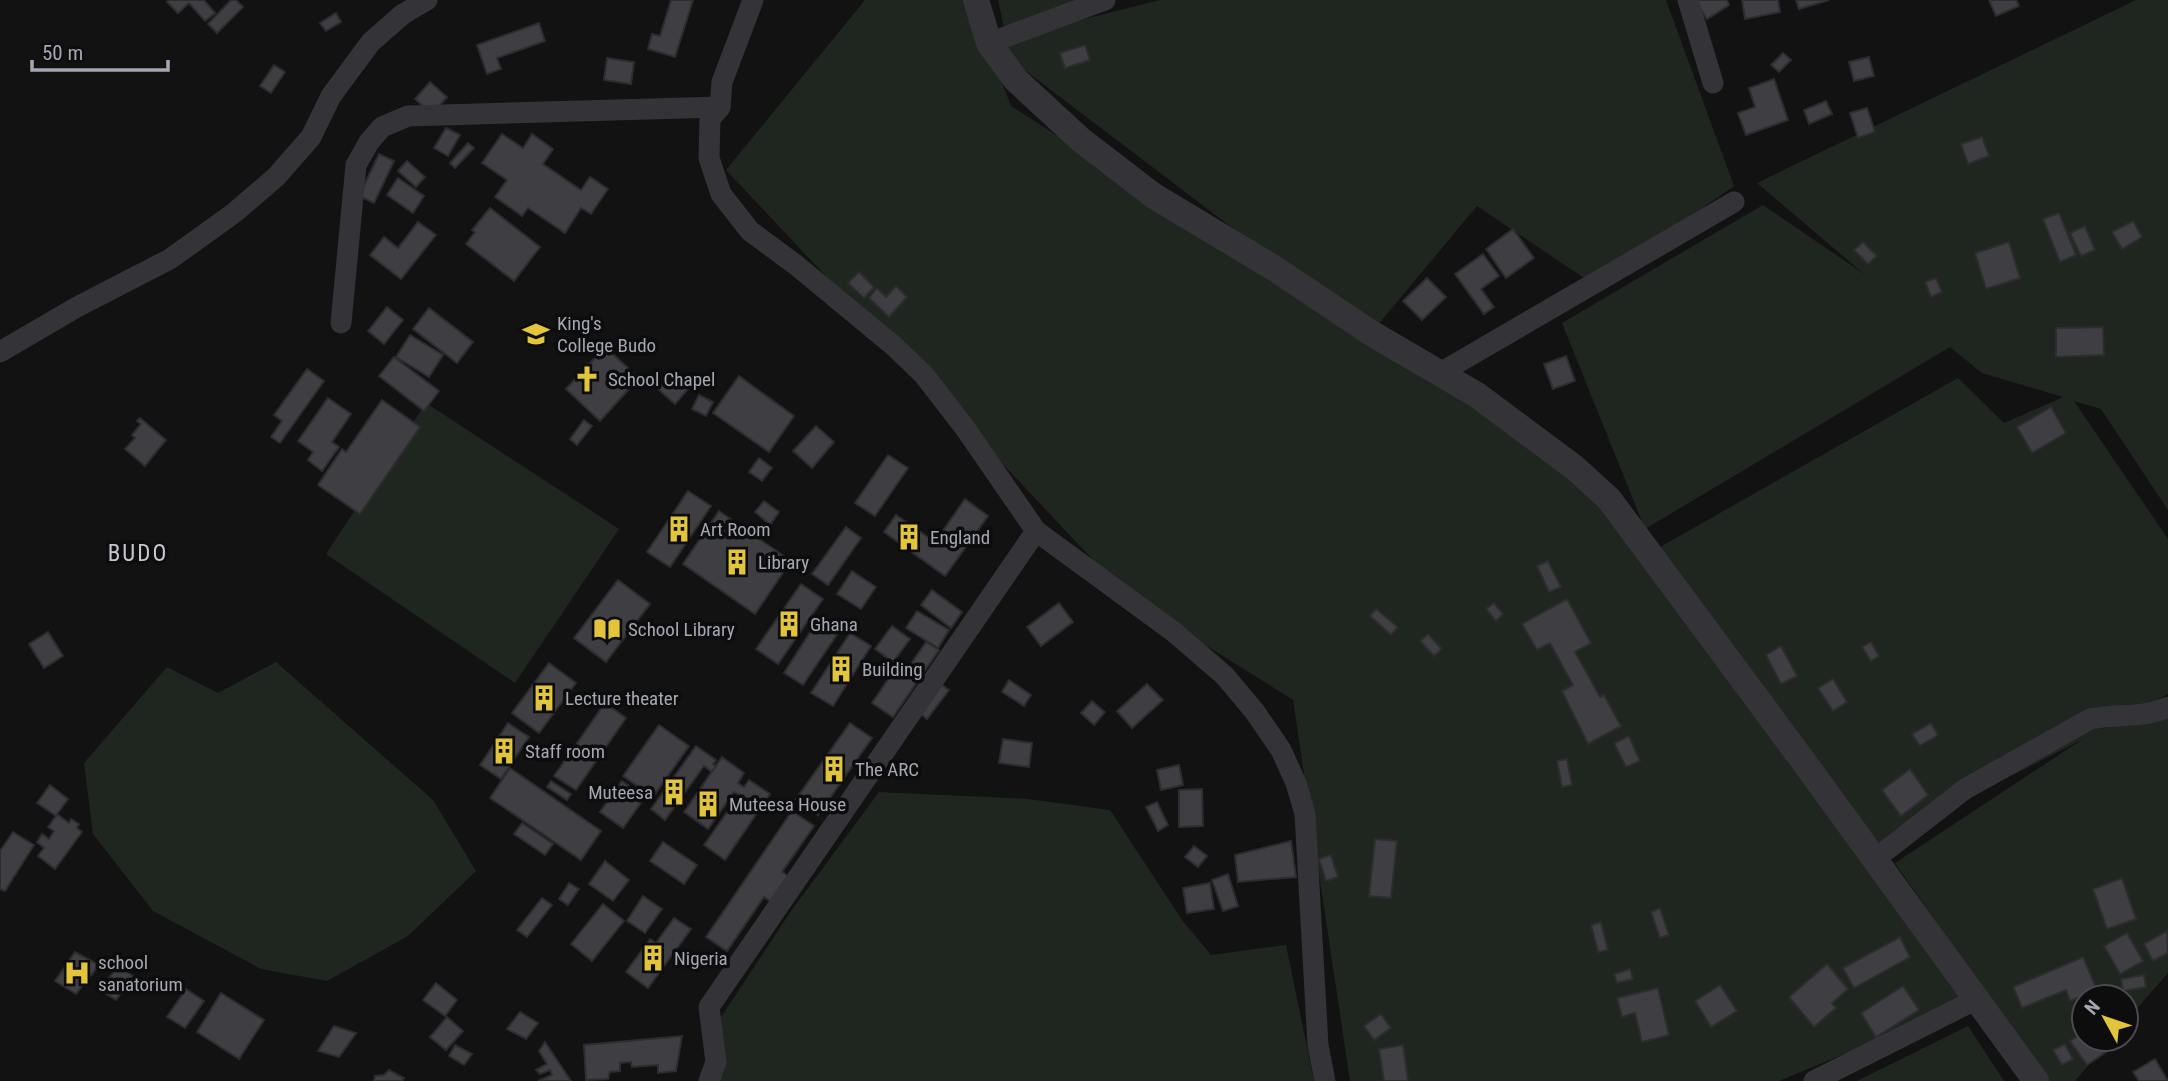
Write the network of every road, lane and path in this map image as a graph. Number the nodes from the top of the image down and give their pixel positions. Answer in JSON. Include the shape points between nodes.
{"nodes":[{"id":1,"x":428,"y":0,"type":"edge"},
{"id":2,"x":753,"y":0,"type":"edge"},
{"id":3,"x":976,"y":0,"type":"edge"},
{"id":4,"x":1105,"y":0,"type":"edge"},
{"id":5,"x":1688,"y":0,"type":"edge"},
{"id":6,"x":989,"y":43,"type":"junction"},
{"id":7,"x":1713,"y":83,"type":"dead end"},
{"id":8,"x":720,"y":107,"type":"junction"},
{"id":9,"x":1734,"y":202,"type":"dead end"},
{"id":10,"x":341,"y":323,"type":"dead end"},
{"id":11,"x":0,"y":352,"type":"edge"},
{"id":12,"x":1440,"y":373,"type":"junction"},
{"id":13,"x":1036,"y":531,"type":"junction"},
{"id":14,"x":2168,"y":707,"type":"edge"},
{"id":15,"x":1875,"y":859,"type":"junction"},
{"id":16,"x":1977,"y":999,"type":"junction"},
{"id":17,"x":709,"y":1081,"type":"edge"},
{"id":18,"x":1325,"y":1081,"type":"edge"},
{"id":19,"x":1814,"y":1081,"type":"edge"},
{"id":20,"x":2036,"y":1081,"type":"edge"}],
"edges":[{"from":1,"to":11,"type":"street","via":[[402,14],[372,42],[331,96],[311,137],[276,177],[234,213],[170,259]]},
{"from":2,"to":8,"type":"street","via":[[722,82]]},
{"from":3,"to":6,"type":"street"},
{"from":4,"to":6,"type":"street"},
{"from":5,"to":7,"type":"street"},
{"from":6,"to":12,"type":"street","via":[[1016,79],[1081,140],[1154,196]]},
{"from":8,"to":10,"type":"street","via":[[408,116],[382,127],[356,165]]},
{"from":8,"to":13,"type":"street","via":[[710,119],[709,158],[721,194],[750,231],[924,375]]},
{"from":9,"to":12,"type":"street"},
{"from":12,"to":15,"type":"street","via":[[1531,433],[1609,499]]},
{"from":13,"to":17,"type":"street","via":[[709,1007],[716,1062]]},
{"from":13,"to":18,"type":"street","via":[[1174,632],[1225,676],[1280,750],[1305,814],[1318,1045]]},
{"from":14,"to":15,"type":"street","via":[[2135,717],[2090,719],[1965,789]]},
{"from":15,"to":16,"type":"street"},
{"from":16,"to":19,"type":"street"},
{"from":16,"to":20,"type":"street"}]}
